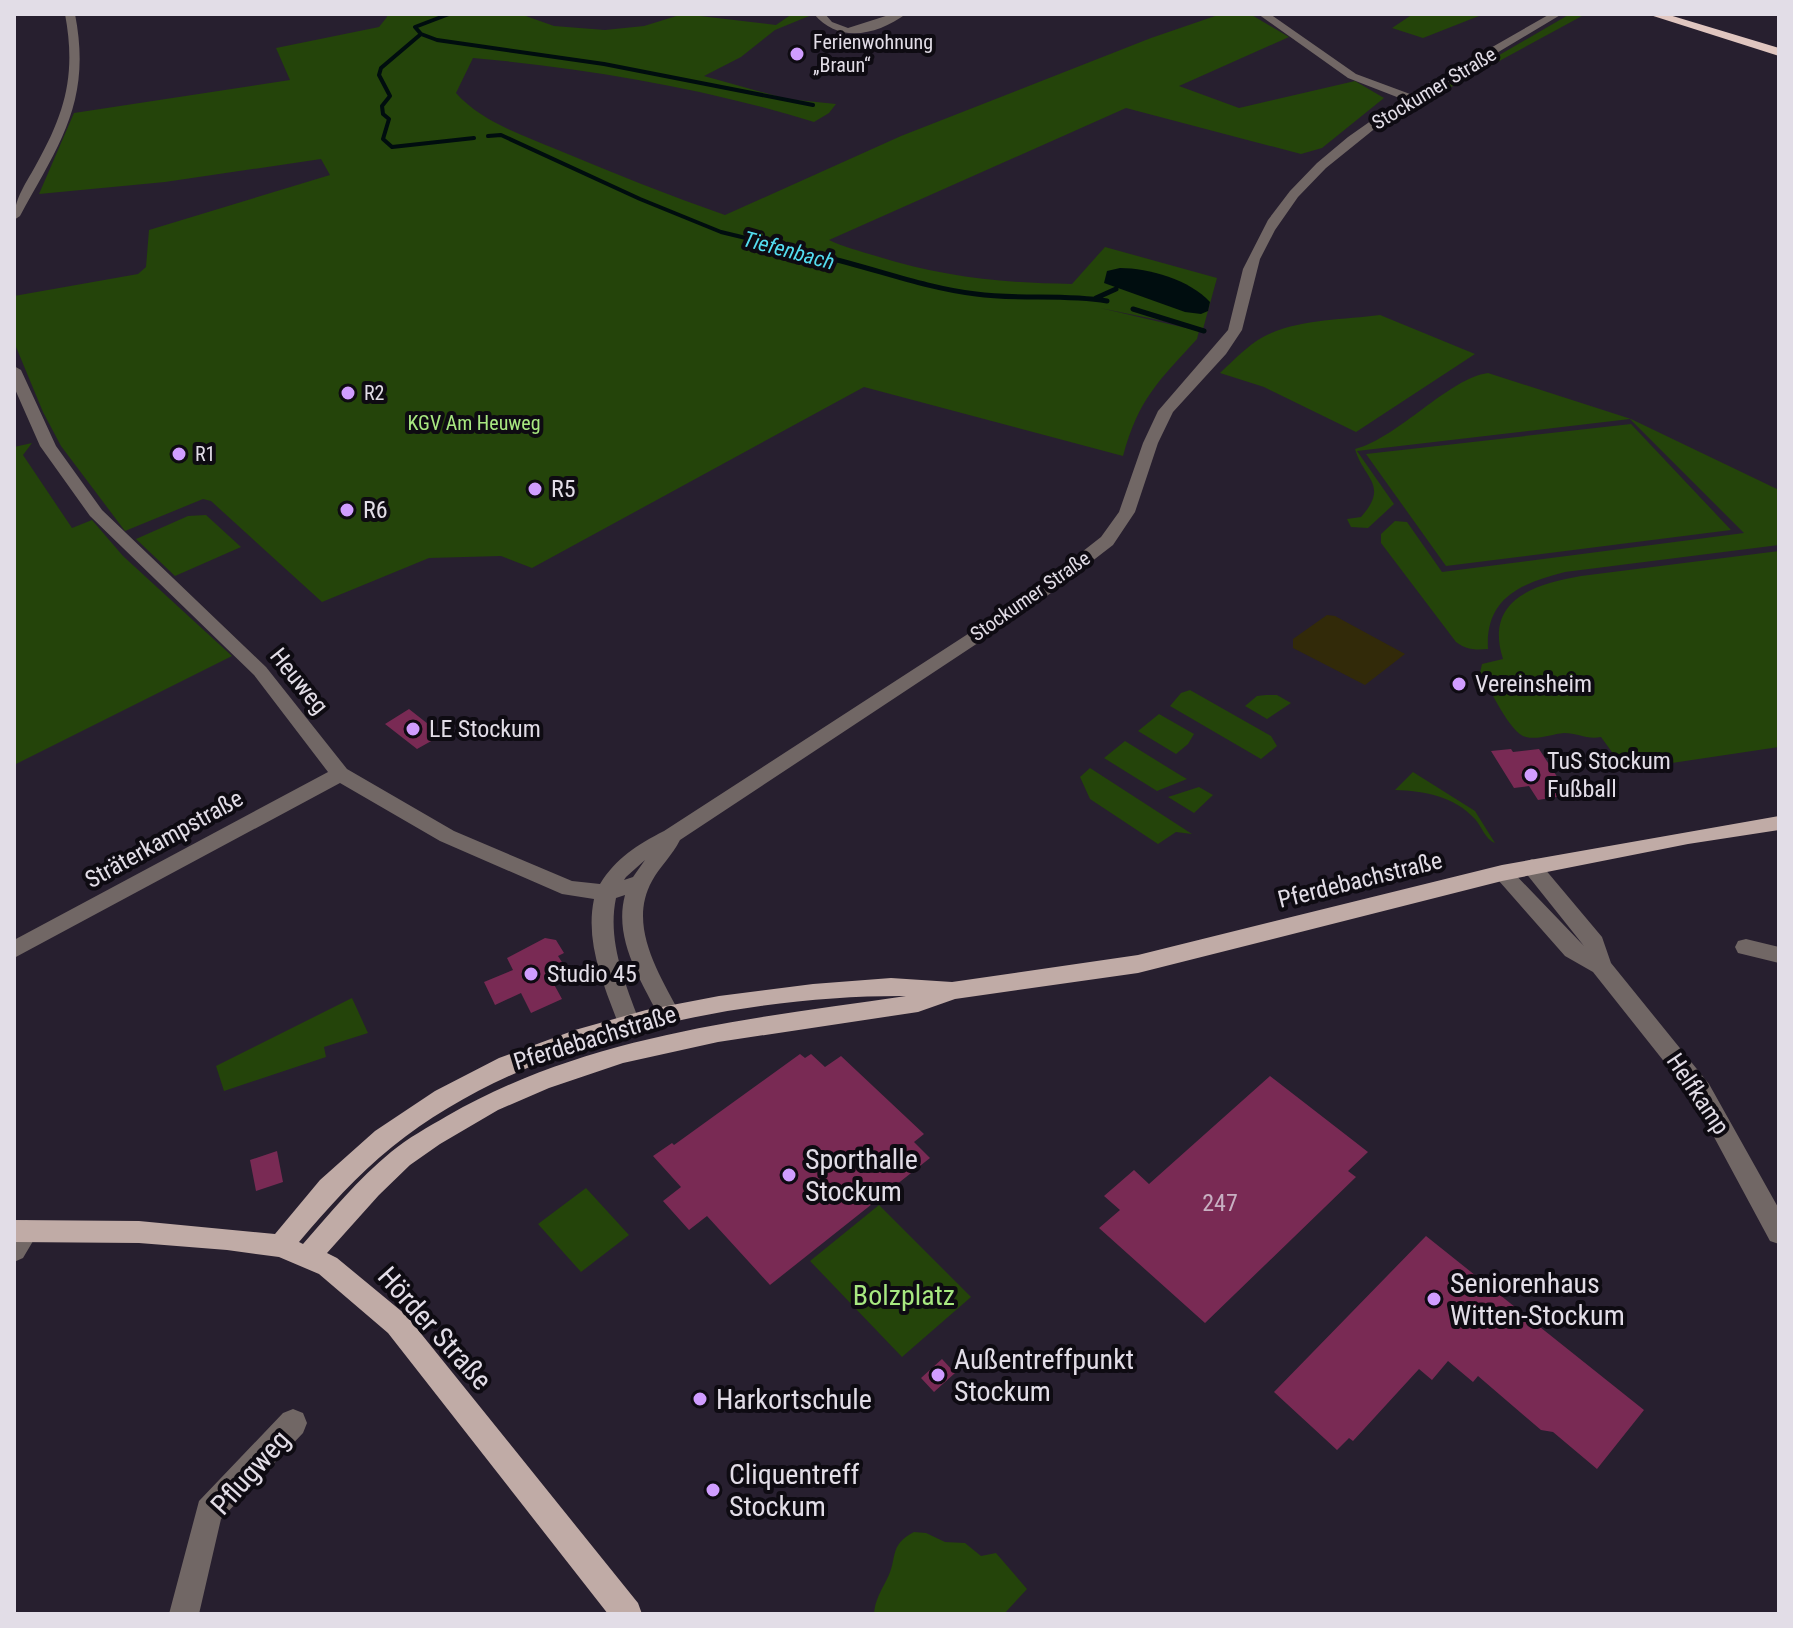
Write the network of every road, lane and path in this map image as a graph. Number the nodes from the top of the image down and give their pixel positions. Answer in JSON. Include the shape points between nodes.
{"nodes":[{"id":1,"x":70,"y":14,"type":"edge"},
{"id":2,"x":819,"y":14,"type":"edge"},
{"id":3,"x":901,"y":14,"type":"edge"},
{"id":4,"x":1263,"y":14,"type":"edge"},
{"id":5,"x":1557,"y":14,"type":"edge"},
{"id":6,"x":1653,"y":14,"type":"edge"},
{"id":7,"x":1697,"y":14,"type":"edge"},
{"id":8,"x":1779,"y":39,"type":"edge"},
{"id":9,"x":1779,"y":52,"type":"edge"},
{"id":10,"x":1412,"y":99,"type":"junction"},
{"id":11,"x":14,"y":216,"type":"edge"},
{"id":12,"x":14,"y":370,"type":"edge"},
{"id":13,"x":340,"y":774,"type":"junction"},
{"id":14,"x":1779,"y":823,"type":"edge"},
{"id":15,"x":671,"y":836,"type":"junction"},
{"id":16,"x":1532,"y":867,"type":"junction"},
{"id":17,"x":1502,"y":873,"type":"junction"},
{"id":18,"x":640,"y":883,"type":"junction"},
{"id":19,"x":605,"y":893,"type":"junction"},
{"id":20,"x":1746,"y":947,"type":"dead end"},
{"id":21,"x":14,"y":950,"type":"edge"},
{"id":22,"x":1779,"y":955,"type":"edge"},
{"id":23,"x":1601,"y":966,"type":"junction"},
{"id":24,"x":954,"y":990,"type":"junction"},
{"id":25,"x":669,"y":1014,"type":"junction"},
{"id":26,"x":629,"y":1023,"type":"junction"},
{"id":27,"x":660,"y":1044,"type":"junction"},
{"id":28,"x":1779,"y":1233,"type":"edge"},
{"id":29,"x":18,"y":1237,"type":"edge"},
{"id":30,"x":280,"y":1246,"type":"junction"},
{"id":31,"x":308,"y":1256,"type":"junction"},
{"id":32,"x":293,"y":1423,"type":"dead end"},
{"id":33,"x":184,"y":1614,"type":"edge"},
{"id":34,"x":627,"y":1614,"type":"edge"}],
"edges":[{"from":1,"to":11,"type":"street","via":[[79,53],[75,88],[54,142]]},
{"from":2,"to":3,"type":"street","via":[[833,28],[854,32]]},
{"from":4,"to":10,"type":"street","via":[[1352,76]]},
{"from":5,"to":10,"type":"street","name":"Stockumer Straße"},
{"from":6,"to":9,"type":"highway"},
{"from":7,"to":8,"type":"highway"},
{"from":10,"to":15,"type":"street","name":"Stockumer Straße","via":[[1331,158],[1277,216],[1251,268],[1235,330],[1178,392],[1155,427],[1136,491],[1109,539],[1006,616]]},
{"from":12,"to":13,"type":"street","name":"Heuweg","via":[[48,446],[96,513],[260,671]]},
{"from":13,"to":19,"type":"street","name":"Heuweg","via":[[447,836],[569,888]]},
{"from":13,"to":21,"type":"street","name":"Sträterkampstraße"},
{"from":14,"to":16,"type":"main road","name":"Pferdebachstraße"},
{"from":15,"to":18,"type":"street","name":"Stockumer Straße","via":[[668,848]]},
{"from":15,"to":19,"type":"street","name":"Stockumer Straße","via":[[626,862]]},
{"from":16,"to":17,"type":"main road","name":"Pferdebachstraße"},
{"from":16,"to":23,"type":"street","name":"Helfkamp","via":[[1594,943]]},
{"from":17,"to":23,"type":"street","name":"Helfkamp","via":[[1573,950]]},
{"from":17,"to":24,"type":"main road","name":"Pferdebachstraße","via":[[1138,964]]},
{"from":18,"to":19,"type":"street","name":"Heuweg"},
{"from":18,"to":25,"type":"street","name":"Stockumer Straße","via":[[632,905],[634,938]]},
{"from":19,"to":26,"type":"street","via":[[603,944]]},
{"from":20,"to":22,"type":"street"},
{"from":23,"to":28,"type":"street","name":"Helfkamp","via":[[1701,1091]]},
{"from":24,"to":25,"type":"main road","name":"Pferdebachstraße","via":[[916,985],[855,989],[743,1000]]},
{"from":24,"to":27,"type":"main road","name":"Pferdebachstraße","via":[[918,1003]]},
{"from":25,"to":26,"type":"main road","name":"Pferdebachstraße"},
{"from":25,"to":27,"type":"main road"},
{"from":26,"to":27,"type":"main road"},
{"from":26,"to":30,"type":"main road","name":"Pferdebachstraße","via":[[510,1063],[439,1099],[352,1165],[310,1206]]},
{"from":27,"to":31,"type":"main road","name":"Pferdebachstraße","via":[[542,1080],[474,1112],[401,1158]]},
{"from":29,"to":30,"type":"main road","name":"Hörder Straße","via":[[139,1232]]},
{"from":30,"to":31,"type":"main road","name":"Hörder Straße"},
{"from":31,"to":34,"type":"main road","name":"Hörder Straße","via":[[343,1276],[397,1324]]},
{"from":32,"to":33,"type":"street","name":"Pflugweg","via":[[209,1511]]}]}
